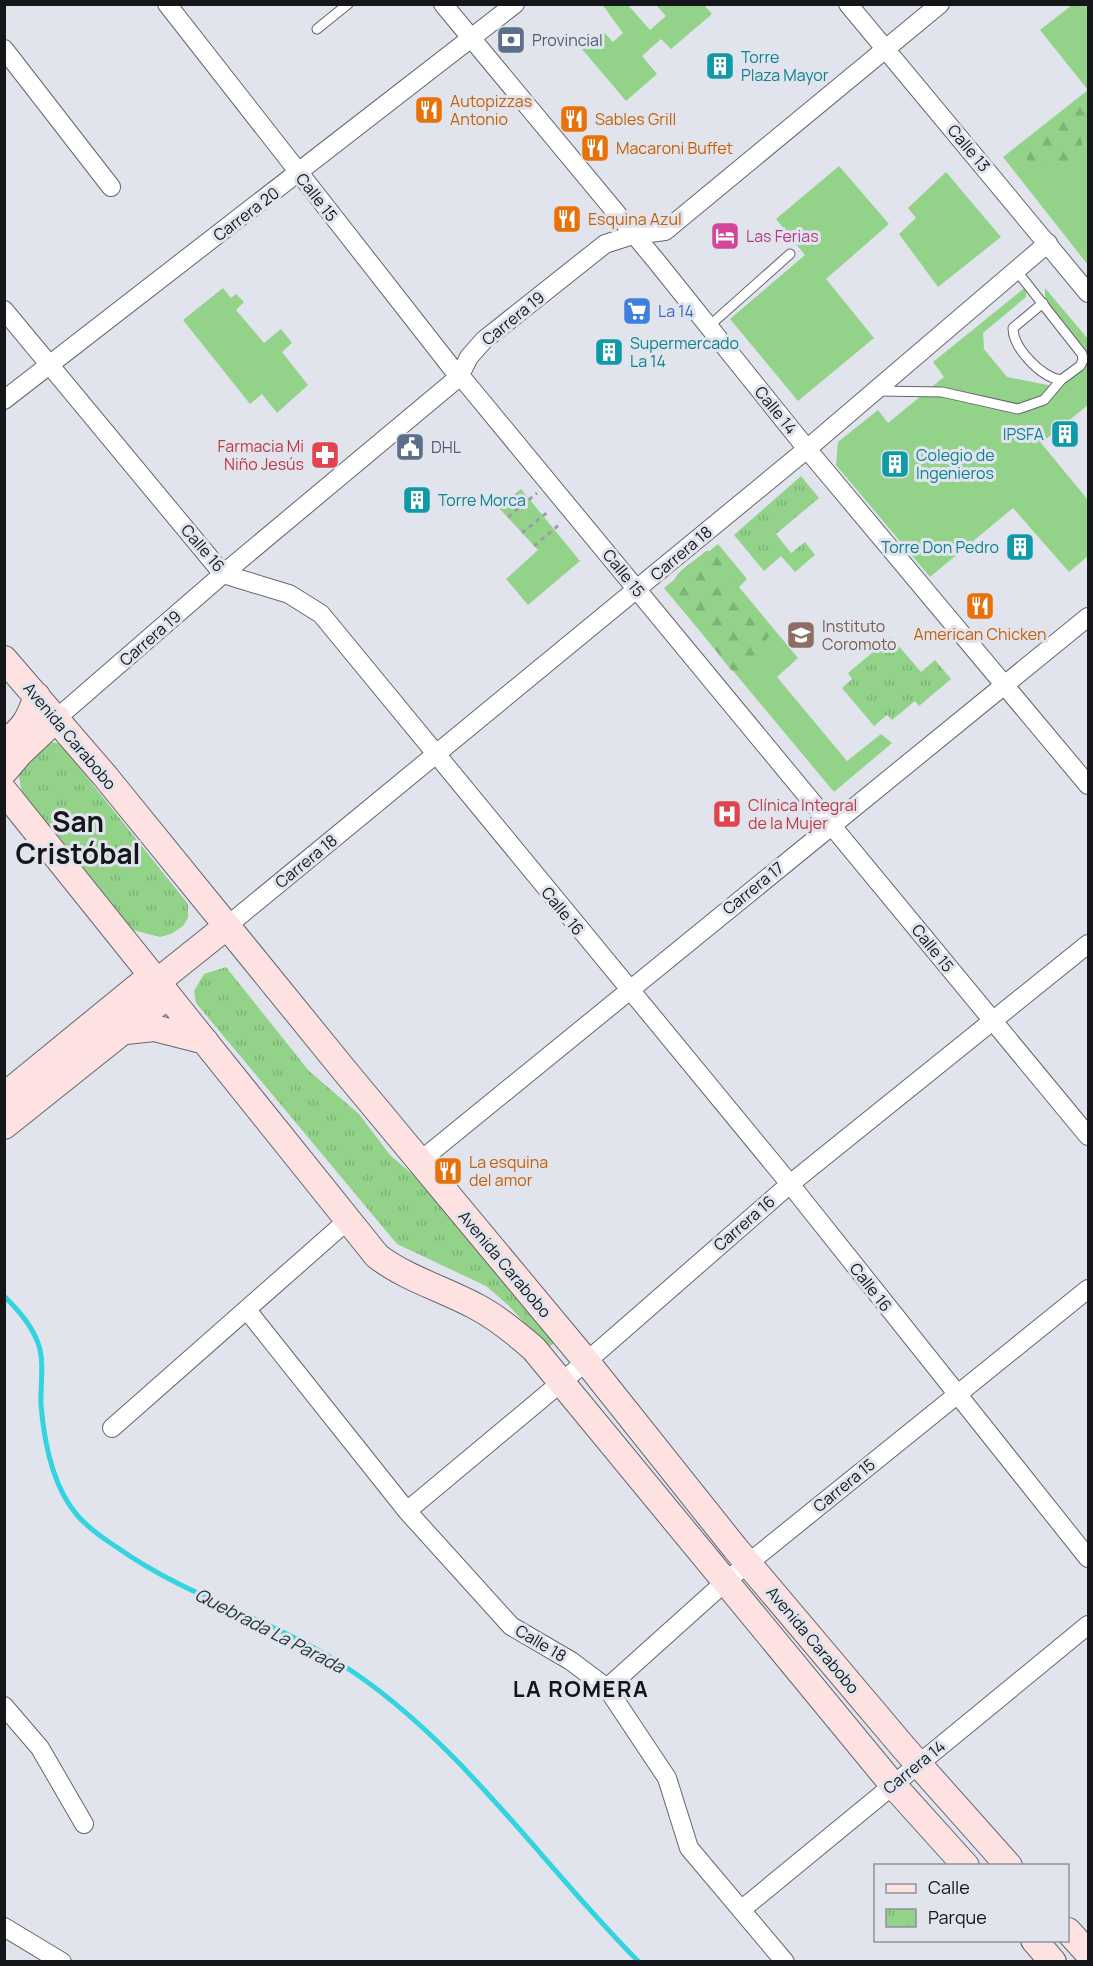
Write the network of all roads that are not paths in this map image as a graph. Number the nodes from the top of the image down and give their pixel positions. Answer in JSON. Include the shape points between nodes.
{"nodes":[{"id":1,"x":166,"y":4,"type":"edge"},
{"id":2,"x":348,"y":4,"type":"edge"},
{"id":3,"x":443,"y":4,"type":"edge"},
{"id":4,"x":515,"y":4,"type":"edge"},
{"id":5,"x":848,"y":4,"type":"edge"},
{"id":6,"x":940,"y":4,"type":"edge"},
{"id":7,"x":316,"y":29,"type":"dead end"},
{"id":8,"x":472,"y":39,"type":"junction"},
{"id":9,"x":4,"y":49,"type":"edge"},
{"id":10,"x":885,"y":49,"type":"junction"},
{"id":11,"x":299,"y":174,"type":"junction"},
{"id":12,"x":111,"y":187,"type":"dead end"},
{"id":13,"x":633,"y":235,"type":"junction"},
{"id":14,"x":1048,"y":243,"type":"junction"},
{"id":15,"x":790,"y":254,"type":"dead end"},
{"id":16,"x":1016,"y":270,"type":"junction"},
{"id":17,"x":1089,"y":293,"type":"edge"},
{"id":18,"x":1043,"y":303,"type":"junction"},
{"id":19,"x":4,"y":310,"type":"edge"},
{"id":20,"x":708,"y":327,"type":"junction"},
{"id":21,"x":49,"y":363,"type":"junction"},
{"id":22,"x":459,"y":377,"type":"junction"},
{"id":23,"x":1061,"y":380,"type":"junction"},
{"id":24,"x":875,"y":391,"type":"junction"},
{"id":25,"x":4,"y":400,"type":"edge"},
{"id":26,"x":807,"y":449,"type":"junction"},
{"id":27,"x":223,"y":574,"type":"junction"},
{"id":28,"x":637,"y":590,"type":"junction"},
{"id":29,"x":1089,"y":617,"type":"edge"},
{"id":30,"x":4,"y":659,"type":"edge"},
{"id":31,"x":1006,"y":685,"type":"junction"},
{"id":32,"x":37,"y":696,"type":"junction"},
{"id":33,"x":57,"y":718,"type":"junction"},
{"id":34,"x":4,"y":741,"type":"edge"},
{"id":35,"x":434,"y":754,"type":"junction"},
{"id":36,"x":4,"y":772,"type":"edge"},
{"id":37,"x":1089,"y":785,"type":"edge"},
{"id":38,"x":4,"y":791,"type":"edge"},
{"id":39,"x":831,"y":825,"type":"junction"},
{"id":40,"x":227,"y":926,"type":"junction"},
{"id":41,"x":1089,"y":944,"type":"edge"},
{"id":42,"x":157,"y":982,"type":"junction"},
{"id":43,"x":628,"y":990,"type":"junction"},
{"id":44,"x":992,"y":1020,"type":"junction"},
{"id":45,"x":126,"y":1030,"type":"junction"},
{"id":46,"x":205,"y":1041,"type":"junction"},
{"id":47,"x":4,"y":1096,"type":"edge"},
{"id":48,"x":4,"y":1126,"type":"edge"},
{"id":49,"x":1089,"y":1136,"type":"edge"},
{"id":50,"x":420,"y":1161,"type":"junction"},
{"id":51,"x":790,"y":1184,"type":"junction"},
{"id":52,"x":348,"y":1220,"type":"junction"},
{"id":53,"x":1089,"y":1289,"type":"edge"},
{"id":54,"x":247,"y":1310,"type":"junction"},
{"id":55,"x":586,"y":1361,"type":"junction"},
{"id":56,"x":561,"y":1382,"type":"junction"},
{"id":57,"x":956,"y":1394,"type":"junction"},
{"id":58,"x":112,"y":1428,"type":"dead end"},
{"id":59,"x":407,"y":1511,"type":"junction"},
{"id":60,"x":1089,"y":1558,"type":"edge"},
{"id":61,"x":749,"y":1563,"type":"junction"},
{"id":62,"x":725,"y":1581,"type":"junction"},
{"id":63,"x":1089,"y":1625,"type":"edge"},
{"id":64,"x":607,"y":1688,"type":"junction"},
{"id":65,"x":4,"y":1706,"type":"edge"},
{"id":66,"x":920,"y":1764,"type":"junction"},
{"id":67,"x":893,"y":1785,"type":"junction"},
{"id":68,"x":84,"y":1824,"type":"dead end"},
{"id":69,"x":964,"y":1864,"type":"edge"},
{"id":70,"x":1007,"y":1864,"type":"edge"},
{"id":71,"x":741,"y":1910,"type":"junction"},
{"id":72,"x":4,"y":1927,"type":"edge"},
{"id":73,"x":1069,"y":1932,"type":"edge"},
{"id":74,"x":1035,"y":1942,"type":"edge"},
{"id":75,"x":1088,"y":1953,"type":"edge"},
{"id":76,"x":62,"y":1962,"type":"edge"},
{"id":77,"x":785,"y":1962,"type":"edge"},
{"id":78,"x":1053,"y":1962,"type":"edge"},
{"id":79,"x":1078,"y":1962,"type":"edge"}],
"edges":[{"from":1,"to":11,"type":"street","name":"Calle 15"},
{"from":2,"to":7,"type":"lane"},
{"from":3,"to":8,"type":"street","name":"Calle 14"},
{"from":4,"to":8,"type":"street","name":"Carrera 20"},
{"from":5,"to":10,"type":"street","name":"Calle 13"},
{"from":6,"to":10,"type":"street","name":"Carrera 19"},
{"from":8,"to":11,"type":"street","name":"Carrera 20"},
{"from":8,"to":13,"type":"street","name":"Calle 14"},
{"from":9,"to":12,"type":"street"},
{"from":10,"to":13,"type":"street","name":"Carrera 19","via":[[665,231]]},
{"from":10,"to":14,"type":"street","name":"Calle 13"},
{"from":11,"to":21,"type":"street","name":"Carrera 20"},
{"from":11,"to":22,"type":"street","name":"Calle 15"},
{"from":13,"to":20,"type":"street","name":"Calle 14"},
{"from":13,"to":22,"type":"street","name":"Carrera 19","via":[[605,244],[484,340]]},
{"from":14,"to":16,"type":"street","name":"Carrera 18"},
{"from":14,"to":17,"type":"street","name":"Calle 13"},
{"from":15,"to":20,"type":"lane"},
{"from":16,"to":18,"type":"lane"},
{"from":16,"to":24,"type":"street","name":"Carrera 18"},
{"from":18,"to":23,"type":"lane","via":[[1082,354],[1080,366]]},
{"from":18,"to":23,"type":"lane","via":[[1013,328],[1013,337],[1016,345],[1049,377]]},
{"from":19,"to":21,"type":"street","name":"Calle 16"},
{"from":20,"to":26,"type":"street","name":"Calle 14"},
{"from":21,"to":25,"type":"street","name":"Carrera 20"},
{"from":21,"to":27,"type":"street","name":"Calle 16"},
{"from":22,"to":27,"type":"street","name":"Carrera 19"},
{"from":22,"to":28,"type":"street","name":"Calle 15"},
{"from":23,"to":24,"type":"lane","via":[[1044,400],[1018,409],[942,392]]},
{"from":24,"to":26,"type":"street","name":"Carrera 18"},
{"from":26,"to":28,"type":"street","name":"Carrera 18"},
{"from":26,"to":31,"type":"street","name":"Calle 14"},
{"from":27,"to":33,"type":"street","name":"Carrera 19"},
{"from":27,"to":35,"type":"street","name":"Calle 16","via":[[289,594],[321,614]]},
{"from":28,"to":35,"type":"street","name":"Carrera 18"},
{"from":28,"to":39,"type":"street","name":"Calle 15"},
{"from":29,"to":31,"type":"street","name":"Carrera 17"},
{"from":30,"to":32,"type":"main road","name":"Avenida Carabobo"},
{"from":31,"to":37,"type":"street","name":"Calle 14"},
{"from":31,"to":39,"type":"street","name":"Carrera 17"},
{"from":32,"to":33,"type":"main road","name":"Avenida Carabobo"},
{"from":32,"to":34,"type":"main road","via":[[28,722]]},
{"from":33,"to":36,"type":"main road"},
{"from":33,"to":40,"type":"main road","name":"Avenida Carabobo"},
{"from":35,"to":40,"type":"street","name":"Carrera 18"},
{"from":35,"to":43,"type":"street","name":"Calle 16"},
{"from":38,"to":42,"type":"main road","name":"Avenida Carabobo"},
{"from":39,"to":43,"type":"street","name":"Carrera 17"},
{"from":39,"to":44,"type":"street","name":"Calle 15"},
{"from":40,"to":42,"type":"main road"},
{"from":40,"to":50,"type":"main road","name":"Avenida Carabobo"},
{"from":41,"to":44,"type":"street","name":"Carrera 16"},
{"from":42,"to":45,"type":"main road","via":[[157,1004]]},
{"from":42,"to":46,"type":"main road","name":"Avenida Carabobo"},
{"from":42,"to":47,"type":"main road","via":[[141,984]]},
{"from":43,"to":50,"type":"street","name":"Carrera 17"},
{"from":43,"to":51,"type":"street","name":"Calle 16"},
{"from":44,"to":49,"type":"street","name":"Calle 15"},
{"from":44,"to":51,"type":"street","name":"Carrera 16"},
{"from":45,"to":46,"type":"main road","via":[[154,1028]]},
{"from":45,"to":48,"type":"main road"},
{"from":46,"to":52,"type":"main road","name":"Avenida Carabobo"},
{"from":50,"to":55,"type":"main road","name":"Avenida Carabobo"},
{"from":51,"to":55,"type":"street","name":"Carrera 16"},
{"from":51,"to":57,"type":"street","name":"Calle 16"},
{"from":52,"to":54,"type":"street"},
{"from":52,"to":56,"type":"main road","name":"Avenida Carabobo","via":[[393,1269],[503,1322],[534,1349]]},
{"from":53,"to":57,"type":"street","name":"Carrera 15"},
{"from":54,"to":58,"type":"street"},
{"from":54,"to":59,"type":"street","name":"Calle 18"},
{"from":55,"to":56,"type":"street","name":"Carrera 16"},
{"from":55,"to":61,"type":"main road","name":"Avenida Carabobo"},
{"from":56,"to":59,"type":"street","name":"Carrera 16"},
{"from":56,"to":62,"type":"main road","name":"Avenida Carabobo"},
{"from":57,"to":60,"type":"street","name":"Calle 16"},
{"from":57,"to":61,"type":"street","name":"Carrera 15"},
{"from":59,"to":64,"type":"street","name":"Calle 18","via":[[511,1626],[571,1661]]},
{"from":61,"to":62,"type":"street","name":"Carrera 15"},
{"from":61,"to":66,"type":"main road","name":"Avenida Carabobo"},
{"from":62,"to":64,"type":"street","name":"Carrera 15"},
{"from":62,"to":67,"type":"main road","name":"Avenida Carabobo"},
{"from":63,"to":66,"type":"street","name":"Carrera 14"},
{"from":64,"to":71,"type":"street","name":"Calle 18","via":[[667,1778],[688,1848]]},
{"from":65,"to":68,"type":"street","via":[[40,1748]]},
{"from":66,"to":67,"type":"street","name":"Carrera 14"},
{"from":66,"to":70,"type":"main road","name":"Avenida Carabobo"},
{"from":67,"to":69,"type":"main road","name":"Avenida Carabobo"},
{"from":67,"to":71,"type":"street","name":"Carrera 14"},
{"from":71,"to":77,"type":"street","name":"Calle 18"},
{"from":72,"to":76,"type":"street"},
{"from":73,"to":75,"type":"main road"},
{"from":74,"to":78,"type":"main road"},
{"from":75,"to":79,"type":"street"}]}
